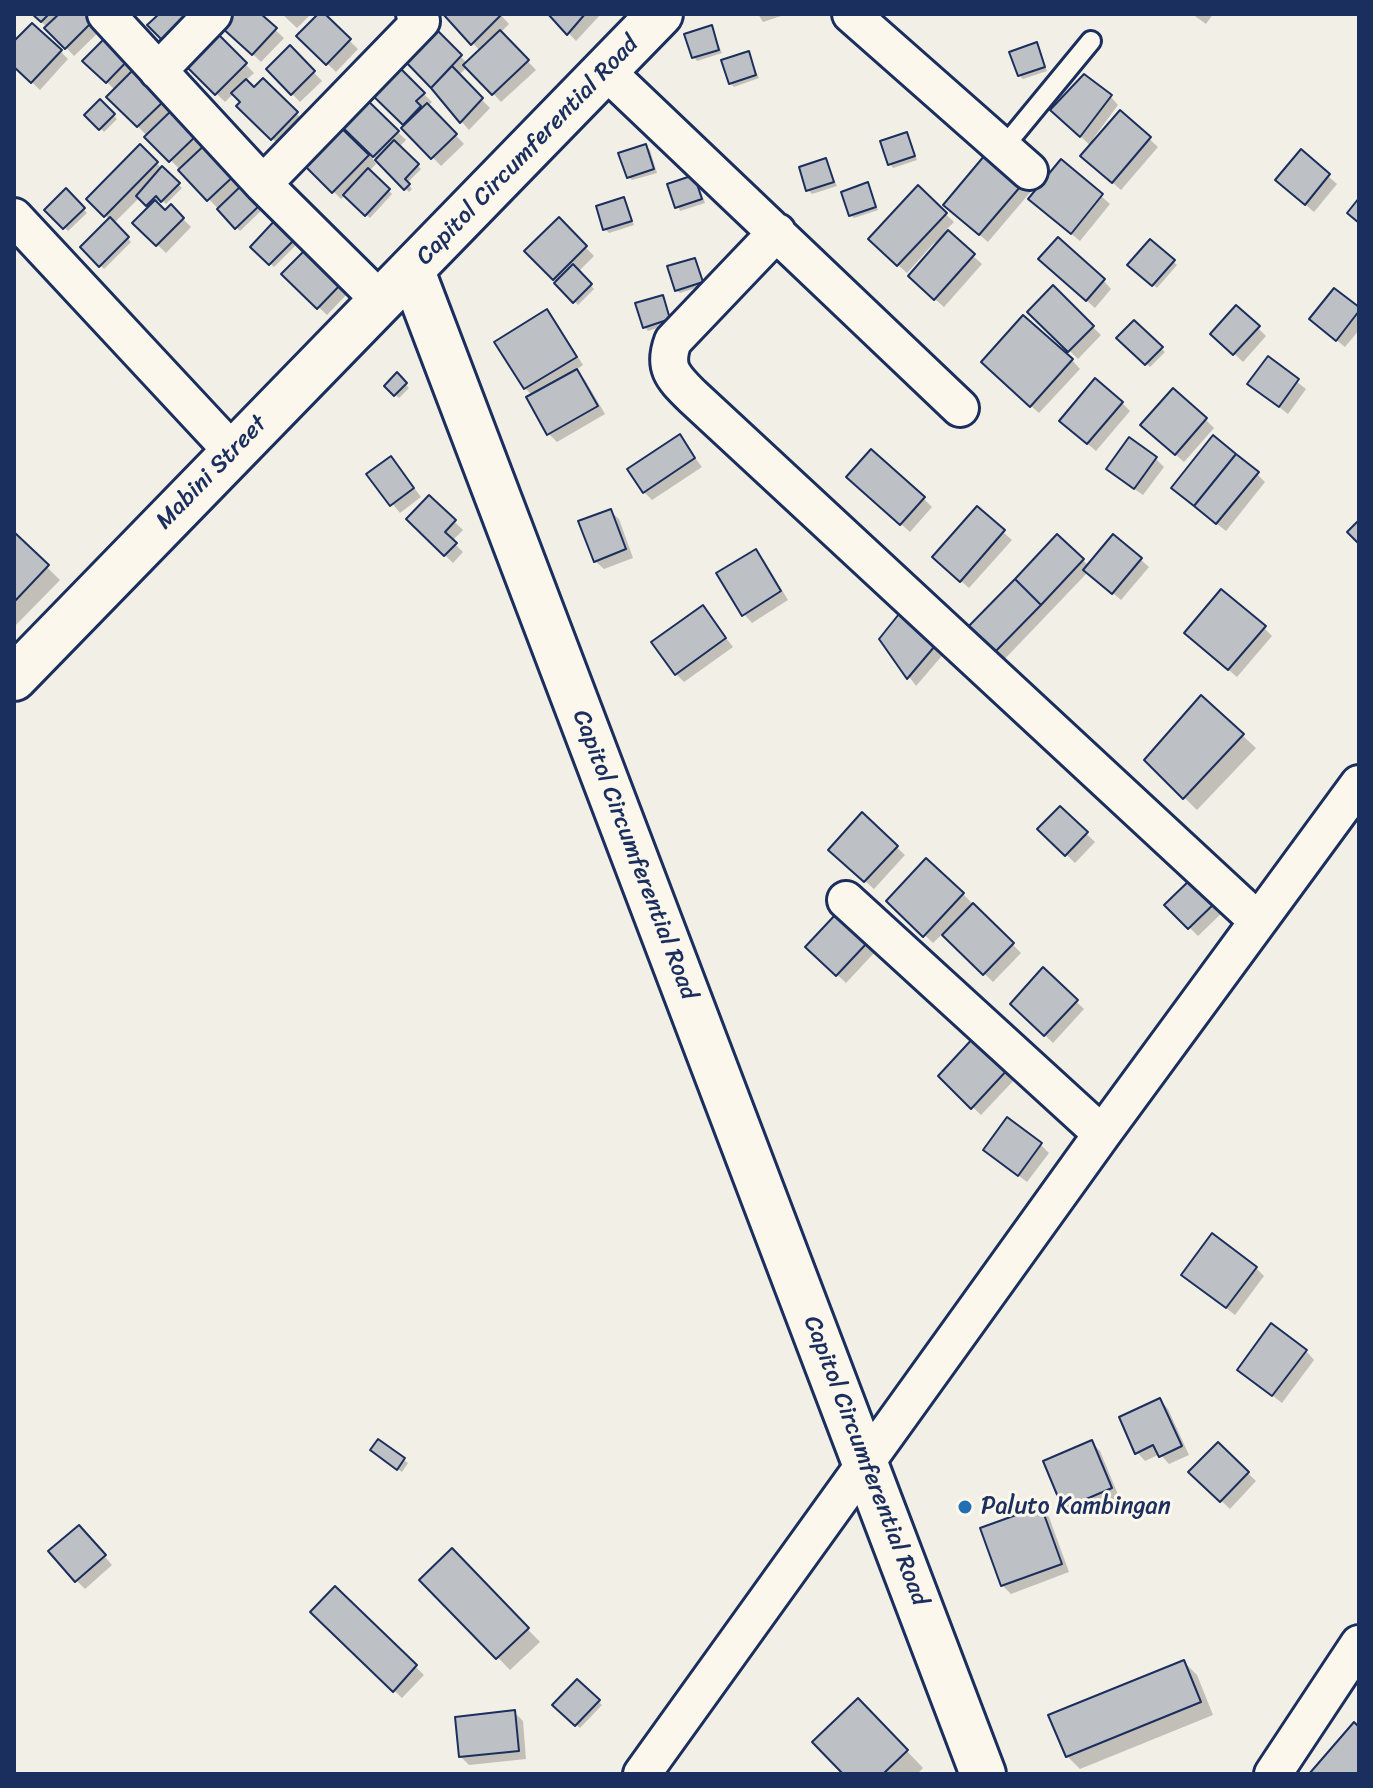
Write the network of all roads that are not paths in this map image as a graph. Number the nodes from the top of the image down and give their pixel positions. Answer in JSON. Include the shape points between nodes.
{"nodes":[{"id":1,"x":106,"y":14,"type":"edge"},
{"id":2,"x":213,"y":14,"type":"edge"},
{"id":3,"x":415,"y":14,"type":"edge"},
{"id":4,"x":660,"y":14,"type":"edge"},
{"id":5,"x":851,"y":14,"type":"edge"},
{"id":6,"x":1091,"y":41,"type":"dead end"},
{"id":7,"x":158,"y":71,"type":"junction"},
{"id":8,"x":606,"y":71,"type":"junction"},
{"id":9,"x":1016,"y":160,"type":"joint"},
{"id":10,"x":263,"y":184,"type":"junction"},
{"id":11,"x":14,"y":217,"type":"edge"},
{"id":12,"x":777,"y":232,"type":"junction"},
{"id":13,"x":412,"y":271,"type":"junction"},
{"id":14,"x":381,"y":301,"type":"junction"},
{"id":15,"x":960,"y":408,"type":"dead end"},
{"id":16,"x":232,"y":451,"type":"junction"},
{"id":17,"x":14,"y":678,"type":"edge"},
{"id":18,"x":1359,"y":784,"type":"edge"},
{"id":19,"x":846,"y":900,"type":"dead end"},
{"id":20,"x":1258,"y":921,"type":"junction"},
{"id":21,"x":1102,"y":1134,"type":"junction"},
{"id":22,"x":866,"y":1463,"type":"junction"},
{"id":23,"x":1359,"y":1644,"type":"edge"},
{"id":24,"x":642,"y":1774,"type":"edge"},
{"id":25,"x":983,"y":1774,"type":"edge"},
{"id":26,"x":1273,"y":1774,"type":"edge"}],
"edges":[{"from":1,"to":7,"type":"street"},
{"from":2,"to":7,"type":"street"},
{"from":3,"to":10,"type":"street","via":[[421,21]]},
{"from":4,"to":8,"type":"main road","name":"Capitol Circumferential Road"},
{"from":5,"to":9,"type":"street"},
{"from":6,"to":9,"type":"lane"},
{"from":7,"to":10,"type":"street"},
{"from":8,"to":12,"type":"street"},
{"from":8,"to":13,"type":"main road","name":"Capitol Circumferential Road"},
{"from":10,"to":14,"type":"street"},
{"from":11,"to":16,"type":"street"},
{"from":12,"to":15,"type":"street"},
{"from":12,"to":20,"type":"street","via":[[673,341],[667,358],[670,371]]},
{"from":13,"to":14,"type":"main road","name":"Mabini Street"},
{"from":13,"to":22,"type":"main road","name":"Capitol Circumferential Road"},
{"from":14,"to":16,"type":"main road","name":"Mabini Street"},
{"from":16,"to":17,"type":"main road","name":"Mabini Street"},
{"from":18,"to":20,"type":"street"},
{"from":19,"to":21,"type":"street"},
{"from":20,"to":21,"type":"street"},
{"from":21,"to":22,"type":"street"},
{"from":22,"to":24,"type":"street"},
{"from":22,"to":25,"type":"main road","name":"Capitol Circumferential Road"},
{"from":23,"to":26,"type":"street"}]}
